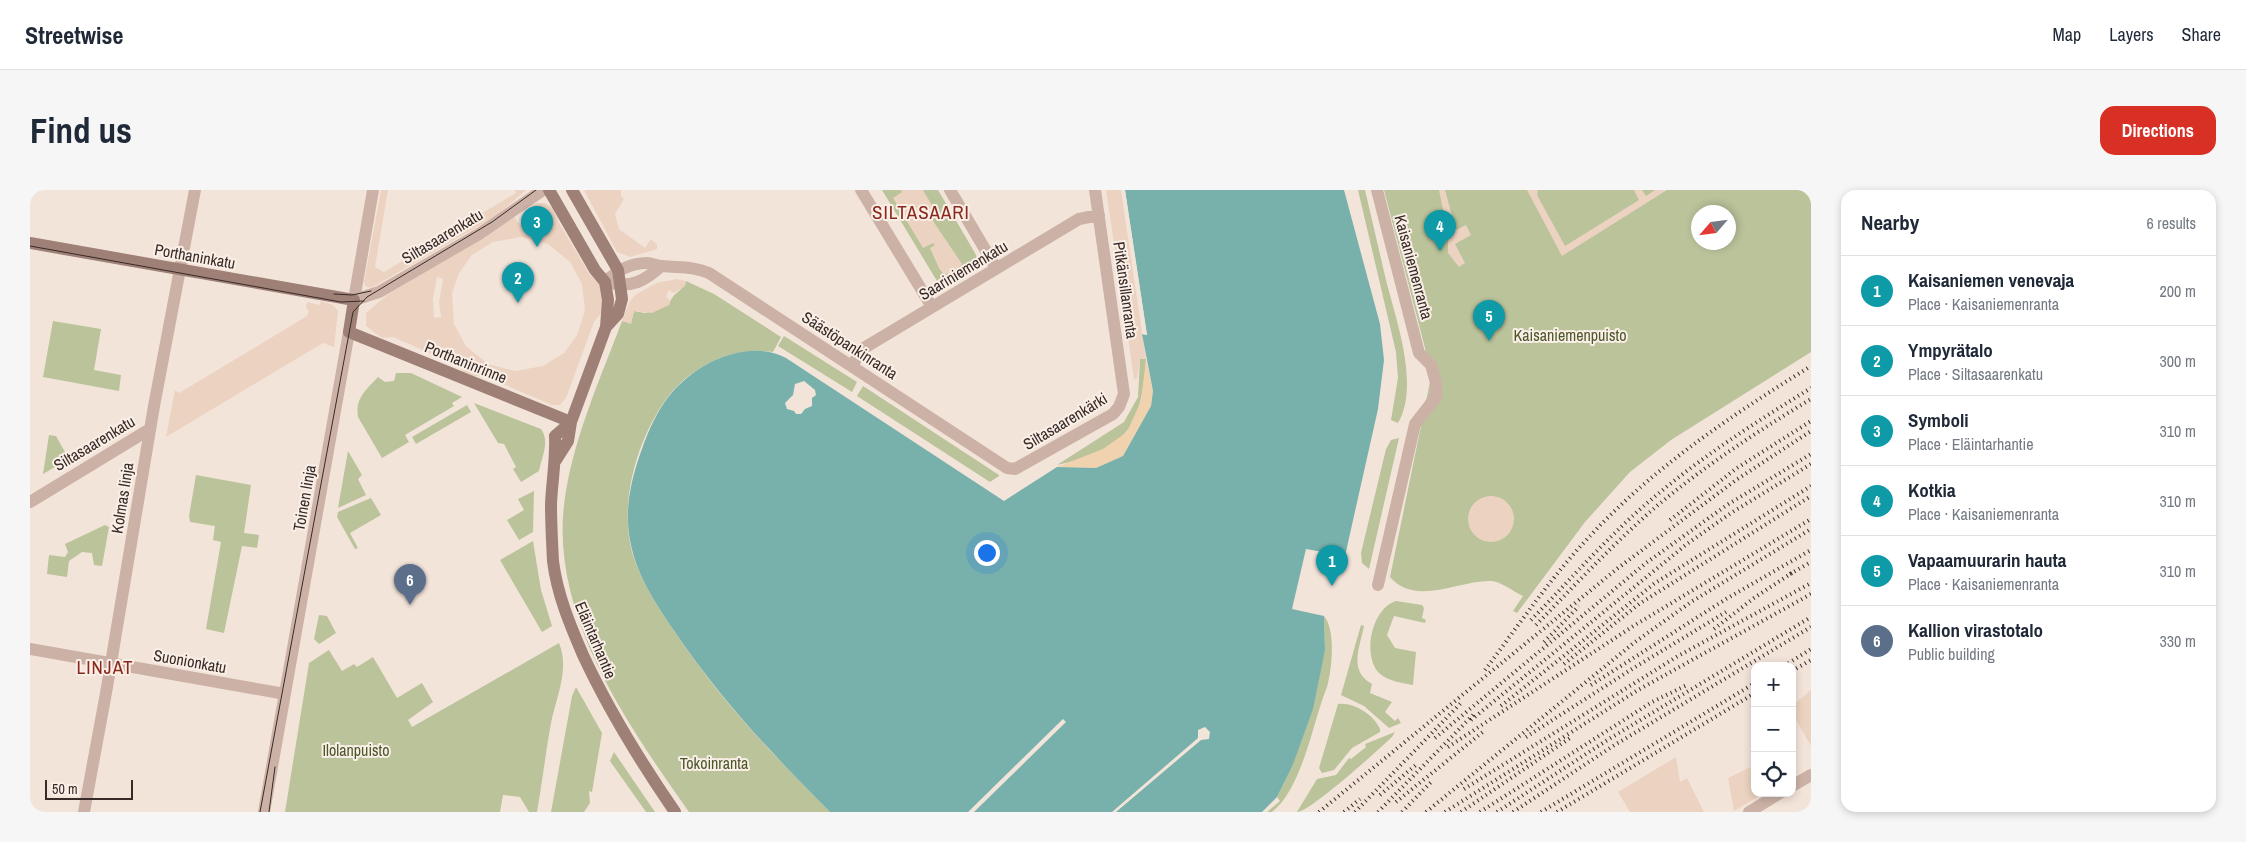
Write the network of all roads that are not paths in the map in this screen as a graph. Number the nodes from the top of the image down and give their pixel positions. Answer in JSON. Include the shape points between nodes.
{"nodes":[{"id":1,"x":195,"y":190,"type":"edge"},
{"id":2,"x":373,"y":190,"type":"edge"},
{"id":3,"x":543,"y":190,"type":"edge"},
{"id":4,"x":549,"y":190,"type":"edge"},
{"id":5,"x":572,"y":190,"type":"edge"},
{"id":6,"x":861,"y":190,"type":"edge"},
{"id":7,"x":950,"y":190,"type":"edge"},
{"id":8,"x":1095,"y":190,"type":"edge"},
{"id":9,"x":1377,"y":190,"type":"edge"},
{"id":10,"x":1099,"y":215,"type":"junction"},
{"id":11,"x":30,"y":243,"type":"edge"},
{"id":12,"x":661,"y":266,"type":"junction"},
{"id":13,"x":996,"y":268,"type":"junction"},
{"id":14,"x":181,"y":270,"type":"junction"},
{"id":15,"x":618,"y":270,"type":"junction"},
{"id":16,"x":605,"y":282,"type":"junction"},
{"id":17,"x":622,"y":286,"type":"junction"},
{"id":18,"x":354,"y":300,"type":"junction"},
{"id":19,"x":932,"y":307,"type":"junction"},
{"id":20,"x":606,"y":326,"type":"junction"},
{"id":21,"x":349,"y":332,"type":"junction"},
{"id":22,"x":852,"y":365,"type":"junction"},
{"id":23,"x":1124,"y":394,"type":"joint"},
{"id":24,"x":571,"y":422,"type":"junction"},
{"id":25,"x":150,"y":429,"type":"junction"},
{"id":26,"x":1015,"y":469,"type":"joint"},
{"id":27,"x":30,"y":502,"type":"edge"},
{"id":28,"x":1378,"y":585,"type":"dead end"},
{"id":29,"x":30,"y":649,"type":"edge"},
{"id":30,"x":110,"y":663,"type":"junction"},
{"id":31,"x":285,"y":694,"type":"junction"},
{"id":32,"x":1811,"y":775,"type":"edge"},
{"id":33,"x":1796,"y":784,"type":"edge"},
{"id":34,"x":1773,"y":797,"type":"edge"},
{"id":35,"x":84,"y":812,"type":"edge"},
{"id":36,"x":264,"y":812,"type":"edge"},
{"id":37,"x":675,"y":812,"type":"edge"},
{"id":38,"x":1749,"y":812,"type":"edge"}],
"edges":[{"from":1,"to":14,"type":"street","name":"Kolmas linja"},
{"from":2,"to":18,"type":"street","name":"Toinen linja"},
{"from":3,"to":18,"type":"street","name":"Siltasaarenkatu","via":[[479,234],[379,292]]},
{"from":4,"to":16,"type":"main road"},
{"from":5,"to":15,"type":"main road","name":"Eläintarhantie"},
{"from":6,"to":19,"type":"street"},
{"from":7,"to":13,"type":"street"},
{"from":8,"to":10,"type":"street","name":"Pitkänsillanranta"},
{"from":9,"to":28,"type":"street","name":"Kaisaniemenranta","via":[[1419,353],[1431,365],[1436,383],[1436,397],[1415,424]]},
{"from":10,"to":13,"type":"street","name":"Saariniemenkatu","via":[[1079,219]]},
{"from":10,"to":23,"type":"street","name":"Pitkänsillanranta"},
{"from":11,"to":14,"type":"main road","name":"Porthaninkatu"},
{"from":12,"to":15,"type":"street","name":"Säästöpankinranta","via":[[635,264]]},
{"from":12,"to":17,"type":"street","via":[[648,278]]},
{"from":12,"to":22,"type":"street","name":"Säästöpankinranta","via":[[688,267],[709,273]]},
{"from":13,"to":19,"type":"street","name":"Saariniemenkatu"},
{"from":14,"to":18,"type":"main road","name":"Porthaninkatu"},
{"from":14,"to":25,"type":"street","name":"Kolmas linja"},
{"from":15,"to":16,"type":"street","name":"Säästöpankinranta"},
{"from":15,"to":17,"type":"main road","name":"Eläintarhantie"},
{"from":16,"to":17,"type":"street"},
{"from":16,"to":20,"type":"main road","name":"Eläintarhantie","via":[[608,300]]},
{"from":17,"to":20,"type":"main road","name":"Eläintarhantie","via":[[618,314]]},
{"from":18,"to":21,"type":"main road","name":"Toinen linja"},
{"from":19,"to":22,"type":"street","name":"Saariniemenkatu","via":[[864,348]]},
{"from":20,"to":24,"type":"main road","name":"Eläintarhantie"},
{"from":21,"to":24,"type":"main road","name":"Porthaninrinne"},
{"from":21,"to":31,"type":"street","name":"Toinen linja"},
{"from":22,"to":26,"type":"street","name":"Säästöpankinranta","via":[[1007,468]]},
{"from":23,"to":26,"type":"street","name":"Siltasaarenkärki","via":[[1113,414]]},
{"from":24,"to":37,"type":"main road","name":"Eläintarhantie","via":[[568,441],[556,460],[551,503],[554,564],[566,614],[598,688],[622,732]]},
{"from":25,"to":27,"type":"street","name":"Siltasaarenkatu"},
{"from":25,"to":30,"type":"street","name":"Kolmas linja"},
{"from":29,"to":30,"type":"street","name":"Suonionkatu"},
{"from":30,"to":31,"type":"street","name":"Suonionkatu"},
{"from":30,"to":35,"type":"street","name":"Kolmas linja"},
{"from":31,"to":36,"type":"street","name":"Toinen linja"},
{"from":32,"to":33,"type":"street"},
{"from":34,"to":38,"type":"street"}]}
